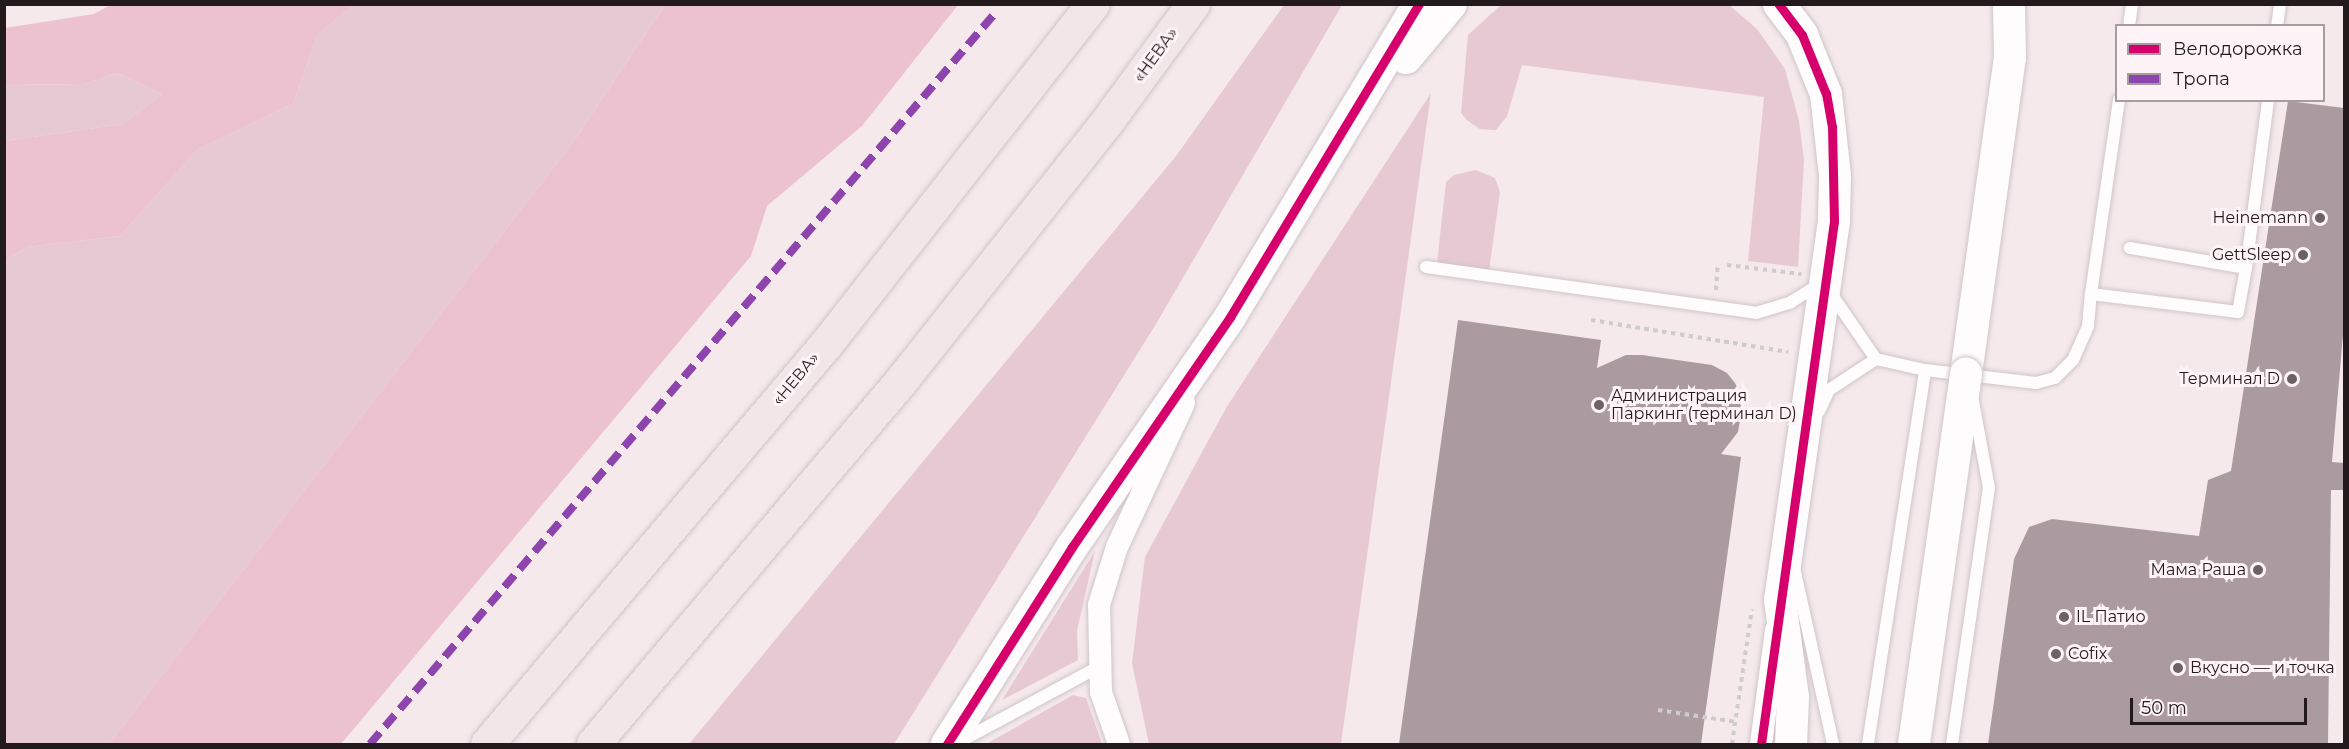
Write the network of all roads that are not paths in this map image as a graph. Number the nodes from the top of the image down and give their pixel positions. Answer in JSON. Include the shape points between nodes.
{"nodes":[{"id":1,"x":1093,"y":4,"type":"edge"},
{"id":2,"x":1193,"y":4,"type":"edge"},
{"id":3,"x":1419,"y":4,"type":"edge"},
{"id":4,"x":1451,"y":4,"type":"edge"},
{"id":5,"x":1779,"y":4,"type":"edge"},
{"id":6,"x":2009,"y":4,"type":"edge"},
{"id":7,"x":2016,"y":4,"type":"edge"},
{"id":8,"x":2132,"y":4,"type":"edge"},
{"id":9,"x":2280,"y":4,"type":"edge"},
{"id":10,"x":2129,"y":24,"type":"edge"},
{"id":11,"x":2277,"y":24,"type":"edge"},
{"id":12,"x":2010,"y":58,"type":"junction"},
{"id":13,"x":2118,"y":102,"type":"edge"},
{"id":14,"x":2268,"y":102,"type":"edge"},
{"id":15,"x":1320,"y":171,"type":"junction"},
{"id":16,"x":2130,"y":248,"type":"dead end"},
{"id":17,"x":1426,"y":267,"type":"dead end"},
{"id":18,"x":2246,"y":268,"type":"junction"},
{"id":19,"x":1824,"y":280,"type":"junction"},
{"id":20,"x":2091,"y":294,"type":"junction"},
{"id":21,"x":1230,"y":317,"type":"junction"},
{"id":22,"x":1876,"y":359,"type":"junction"},
{"id":23,"x":1925,"y":370,"type":"junction"},
{"id":24,"x":1966,"y":374,"type":"junction"},
{"id":25,"x":1801,"y":458,"type":"junction"},
{"id":26,"x":1766,"y":603,"type":"junction"},
{"id":27,"x":1098,"y":667,"type":"junction"},
{"id":28,"x":487,"y":744,"type":"edge"},
{"id":29,"x":593,"y":744,"type":"edge"},
{"id":30,"x":947,"y":744,"type":"edge"},
{"id":31,"x":954,"y":744,"type":"edge"},
{"id":32,"x":1119,"y":744,"type":"edge"},
{"id":33,"x":1761,"y":744,"type":"edge"},
{"id":34,"x":1791,"y":744,"type":"edge"},
{"id":35,"x":1833,"y":744,"type":"edge"},
{"id":36,"x":1868,"y":744,"type":"edge"},
{"id":37,"x":1914,"y":744,"type":"edge"},
{"id":38,"x":1952,"y":744,"type":"edge"}],
"edges":[{"from":1,"to":28,"type":"highway","name":"«НЕВА»","via":[[826,344]]},
{"from":2,"to":29,"type":"highway","name":"«НЕВА»","via":[[1108,120],[903,378]]},
{"from":3,"to":15,"type":"street"},
{"from":4,"to":15,"type":"street"},
{"from":5,"to":19,"type":"street","via":[[1802,35],[1816,65],[1832,127],[1834,221]]},
{"from":6,"to":12,"type":"street"},
{"from":7,"to":12,"type":"street"},
{"from":8,"to":10,"type":"lane"},
{"from":9,"to":11,"type":"lane"},
{"from":12,"to":24,"type":"street"},
{"from":13,"to":20,"type":"lane"},
{"from":14,"to":18,"type":"lane"},
{"from":15,"to":21,"type":"street"},
{"from":16,"to":18,"type":"lane"},
{"from":17,"to":19,"type":"lane","via":[[1756,313],[1791,302]]},
{"from":18,"to":20,"type":"lane","via":[[2238,312]]},
{"from":19,"to":22,"type":"lane"},
{"from":19,"to":25,"type":"street"},
{"from":20,"to":23,"type":"lane","via":[[2082,345],[2055,378],[2015,383]]},
{"from":21,"to":27,"type":"street","via":[[1193,385],[1117,547],[1099,606]]},
{"from":21,"to":30,"type":"street","via":[[1072,547]]},
{"from":22,"to":23,"type":"lane"},
{"from":22,"to":25,"type":"lane","via":[[1829,390]]},
{"from":23,"to":36,"type":"lane"},
{"from":24,"to":37,"type":"street","bridge":true},
{"from":24,"to":38,"type":"lane","bridge":true,"via":[[1989,488]]},
{"from":25,"to":26,"type":"street"},
{"from":25,"to":35,"type":"lane","via":[[1795,579],[1811,633]]},
{"from":26,"to":33,"type":"street"},
{"from":26,"to":34,"type":"street","via":[[1793,697]]},
{"from":27,"to":31,"type":"lane"},
{"from":27,"to":32,"type":"street","via":[[1107,715]]}]}
